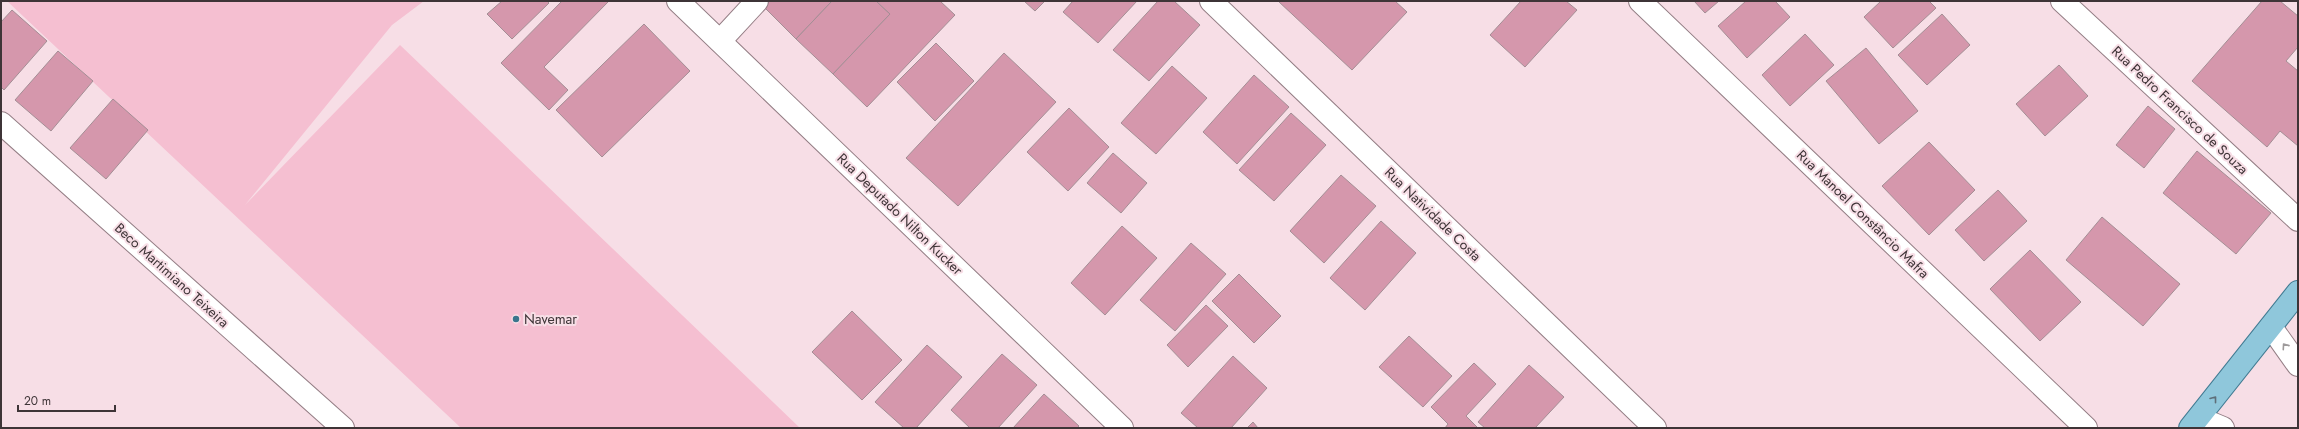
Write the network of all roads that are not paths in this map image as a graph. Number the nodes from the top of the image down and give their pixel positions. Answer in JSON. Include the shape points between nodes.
{"nodes":[{"id":1,"x":678,"y":1,"type":"edge"},
{"id":2,"x":757,"y":1,"type":"edge"},
{"id":3,"x":1211,"y":1,"type":"edge"},
{"id":4,"x":1640,"y":1,"type":"edge"},
{"id":5,"x":2062,"y":1,"type":"edge"},
{"id":6,"x":720,"y":41,"type":"junction"},
{"id":7,"x":1,"y":123,"type":"edge"},
{"id":8,"x":2298,"y":220,"type":"edge"},
{"id":9,"x":2298,"y":292,"type":"edge"},
{"id":10,"x":2271,"y":327,"type":"junction"},
{"id":11,"x":2298,"y":365,"type":"edge"},
{"id":12,"x":2194,"y":423,"type":"edge"},
{"id":13,"x":343,"y":428,"type":"edge"},
{"id":14,"x":1122,"y":428,"type":"edge"},
{"id":15,"x":1655,"y":428,"type":"edge"},
{"id":16,"x":2086,"y":428,"type":"edge"},
{"id":17,"x":2223,"y":428,"type":"edge"}],
"edges":[{"from":1,"to":6,"type":"street","name":"Rua Deputado Nilton Kucker"},
{"from":2,"to":6,"type":"street"},
{"from":3,"to":15,"type":"street","name":"Rua Natividade Costa"},
{"from":4,"to":16,"type":"street","name":"Rua Manoel Constâncio Mafra"},
{"from":5,"to":8,"type":"street","name":"Rua Pedro Francisco de Souza"},
{"from":6,"to":14,"type":"street","name":"Rua Deputado Nilton Kucker"},
{"from":7,"to":13,"type":"street","name":"Beco Martimiano Teixeira"},
{"from":9,"to":10,"type":"main road"},
{"from":11,"to":10,"type":"street","one_way":true},
{"from":12,"to":10,"type":"main road","one_way":true},
{"from":12,"to":17,"type":"street"}]}
